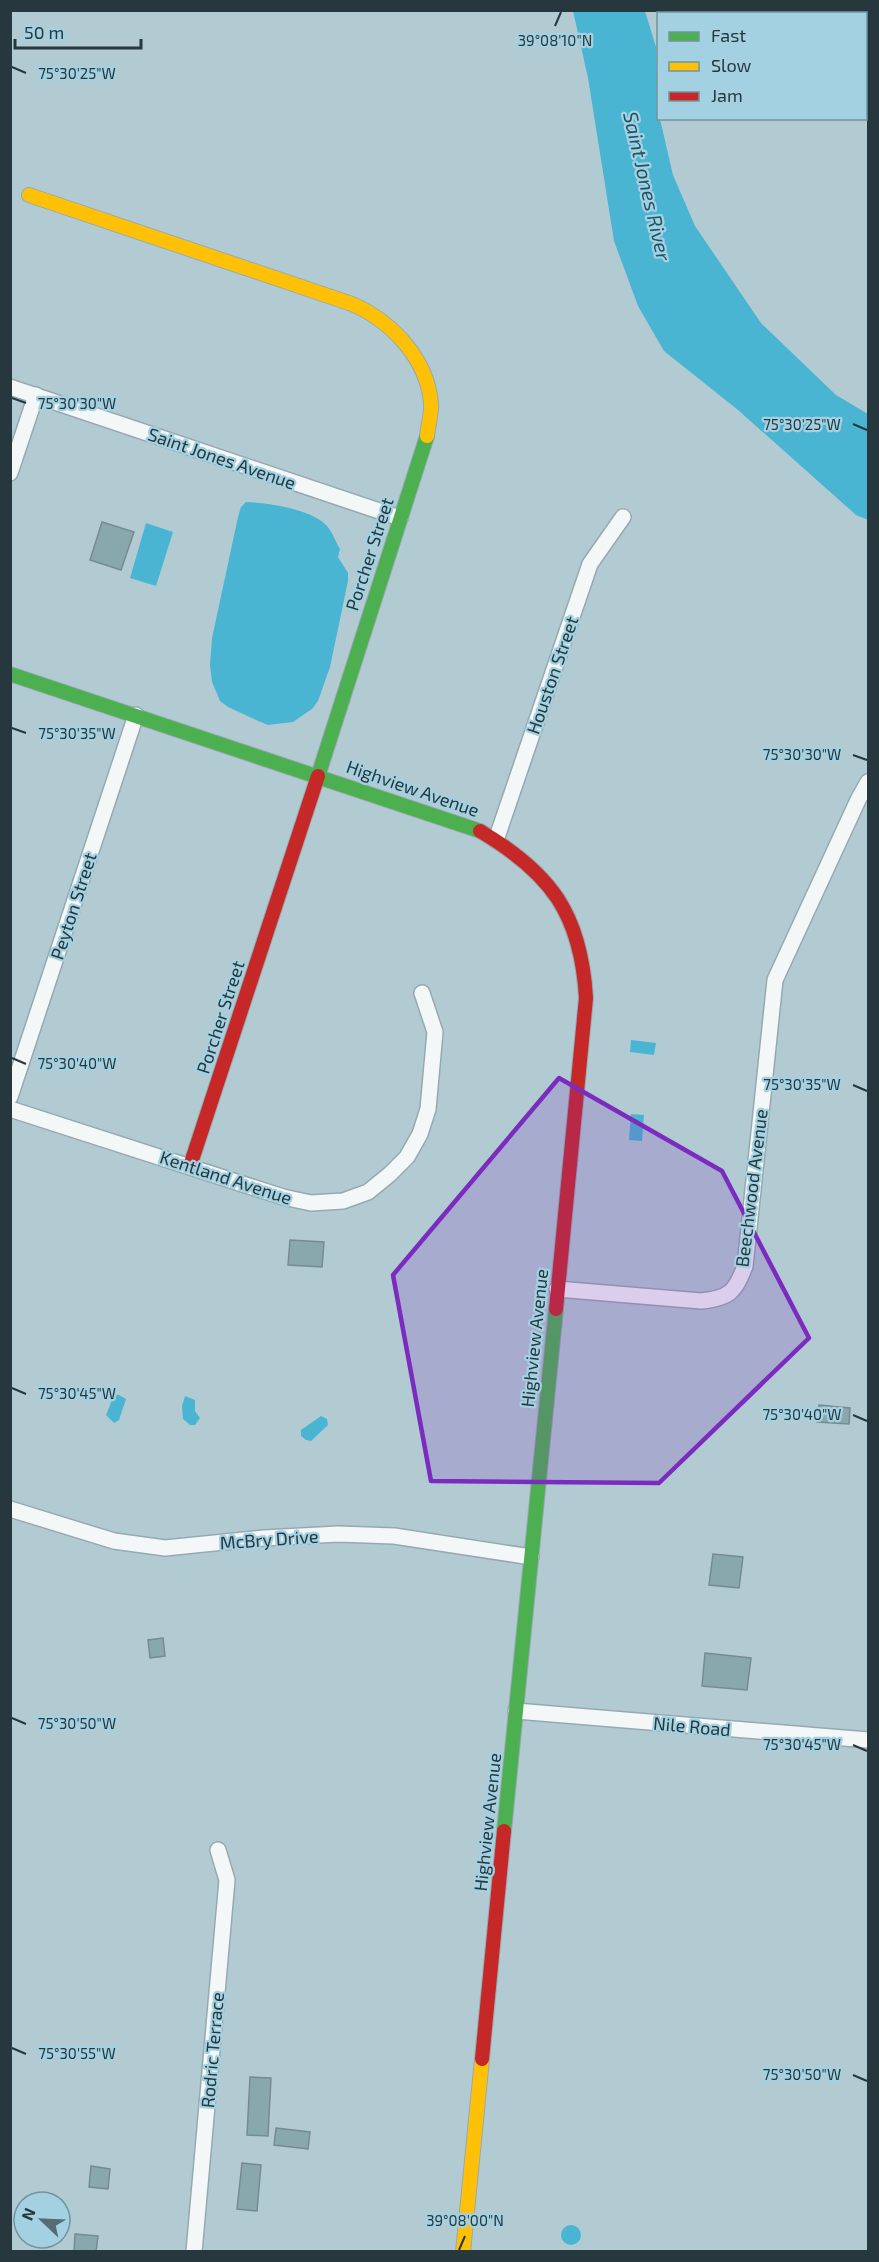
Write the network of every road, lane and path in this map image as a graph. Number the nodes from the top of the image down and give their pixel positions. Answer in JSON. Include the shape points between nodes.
{"nodes":[{"id":1,"x":28,"y":195,"type":"dead end"},
{"id":2,"x":10,"y":387,"type":"edge"},
{"id":3,"x":36,"y":395,"type":"junction"},
{"id":4,"x":10,"y":473,"type":"edge"},
{"id":5,"x":623,"y":517,"type":"dead end"},
{"id":6,"x":400,"y":518,"type":"junction"},
{"id":7,"x":10,"y":674,"type":"edge"},
{"id":8,"x":136,"y":715,"type":"junction"},
{"id":9,"x":318,"y":775,"type":"junction"},
{"id":10,"x":868,"y":782,"type":"edge"},
{"id":11,"x":496,"y":840,"type":"junction"},
{"id":12,"x":422,"y":993,"type":"dead end"},
{"id":13,"x":10,"y":1096,"type":"edge"},
{"id":14,"x":10,"y":1109,"type":"edge"},
{"id":15,"x":190,"y":1166,"type":"junction"},
{"id":16,"x":557,"y":1289,"type":"junction"},
{"id":17,"x":10,"y":1509,"type":"edge"},
{"id":18,"x":531,"y":1557,"type":"junction"},
{"id":19,"x":516,"y":1711,"type":"junction"},
{"id":20,"x":868,"y":1740,"type":"edge"},
{"id":21,"x":218,"y":1850,"type":"dead end"},
{"id":22,"x":194,"y":2252,"type":"edge"},
{"id":23,"x":463,"y":2252,"type":"edge"}],
"edges":[{"from":1,"to":6,"type":"street","name":"Porcher Street","via":[[352,304],[380,318],[416,361],[431,404],[427,435]]},
{"from":2,"to":3,"type":"street","name":"Saint Jones Avenue"},
{"from":3,"to":4,"type":"street"},
{"from":3,"to":6,"type":"street","name":"Saint Jones Avenue"},
{"from":5,"to":11,"type":"street","name":"Houston Street","via":[[590,564]]},
{"from":6,"to":9,"type":"street","name":"Porcher Street"},
{"from":7,"to":8,"type":"street"},
{"from":8,"to":9,"type":"street","name":"Highview Avenue"},
{"from":8,"to":13,"type":"street","name":"Peyton Street"},
{"from":9,"to":11,"type":"street","name":"Highview Avenue","via":[[475,828]]},
{"from":9,"to":15,"type":"street","name":"Porcher Street"},
{"from":10,"to":16,"type":"street","name":"Beechwood Avenue","via":[[775,981],[744,1266],[737,1288],[720,1299],[701,1301]]},
{"from":11,"to":16,"type":"street","name":"Highview Avenue","via":[[542,876],[573,928],[582,958],[586,998]]},
{"from":12,"to":15,"type":"street","name":"Kentland Avenue","via":[[435,1032],[428,1109],[407,1156],[368,1192],[343,1200],[311,1203]]},
{"from":14,"to":15,"type":"street","name":"Kentland Avenue"},
{"from":16,"to":18,"type":"street","name":"Highview Avenue"},
{"from":17,"to":18,"type":"street","name":"McBry Drive","via":[[114,1541],[165,1548],[338,1534],[394,1536]]},
{"from":18,"to":19,"type":"street","name":"Highview Avenue"},
{"from":19,"to":20,"type":"street","name":"Nile Road"},
{"from":19,"to":23,"type":"street","name":"Highview Avenue"},
{"from":21,"to":22,"type":"street","name":"Rodric Terrace","via":[[227,1880]]}]}
